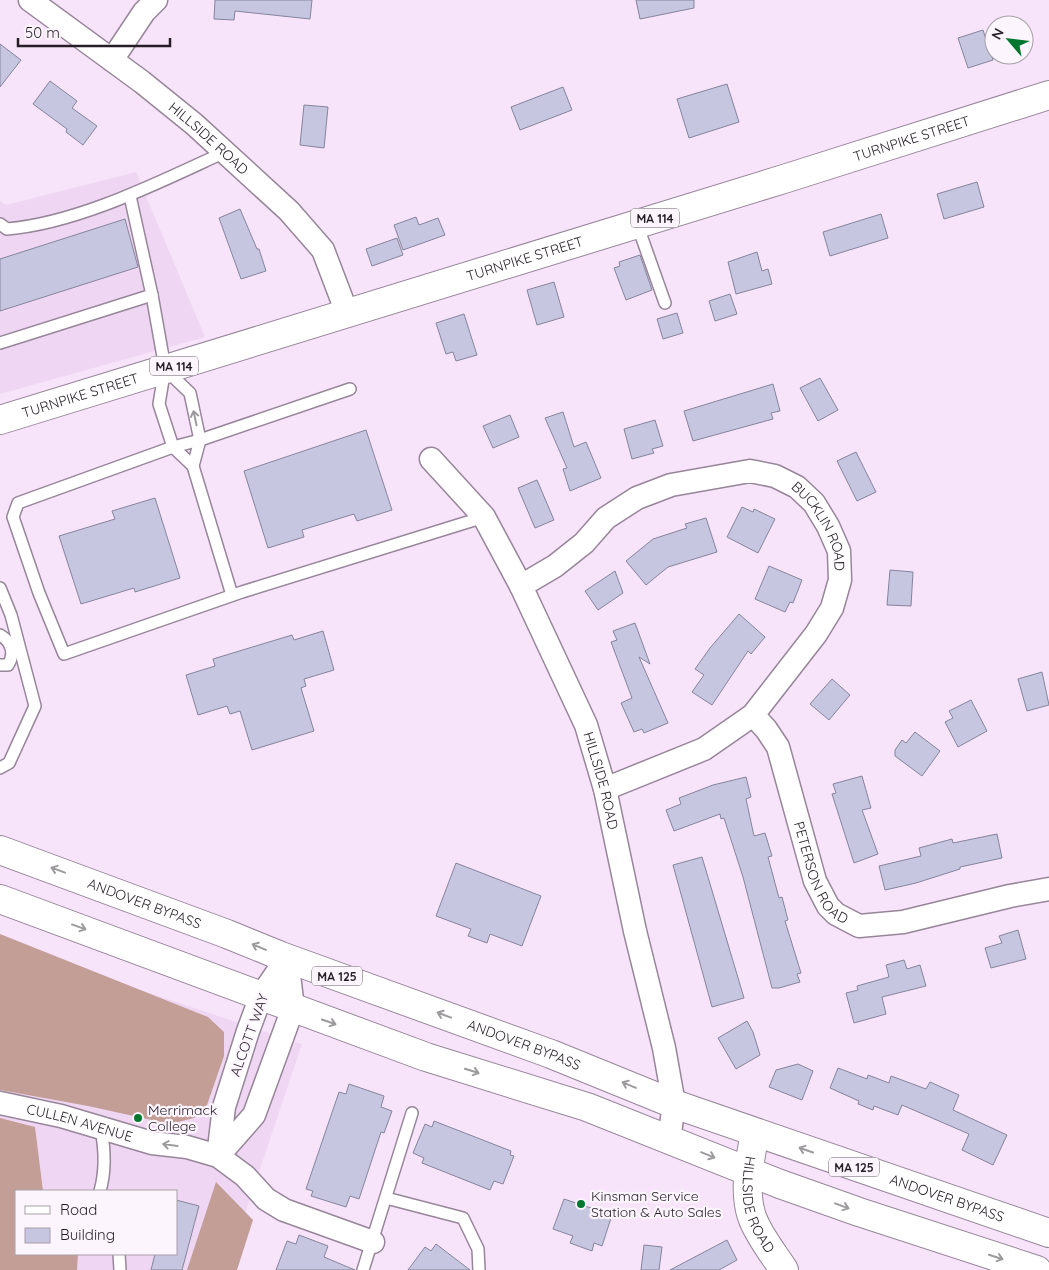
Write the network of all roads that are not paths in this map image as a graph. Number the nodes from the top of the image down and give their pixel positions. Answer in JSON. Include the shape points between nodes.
{"nodes":[{"id":1,"x":30,"y":0,"type":"edge"},
{"id":2,"x":156,"y":0,"type":"edge"},
{"id":3,"x":112,"y":60,"type":"junction"},
{"id":4,"x":1049,"y":95,"type":"edge"},
{"id":5,"x":225,"y":152,"type":"junction"},
{"id":6,"x":130,"y":196,"type":"junction"},
{"id":7,"x":0,"y":224,"type":"edge"},
{"id":8,"x":637,"y":224,"type":"junction"},
{"id":9,"x":152,"y":295,"type":"junction"},
{"id":10,"x":665,"y":303,"type":"dead end"},
{"id":11,"x":347,"y":313,"type":"junction"},
{"id":12,"x":0,"y":343,"type":"edge"},
{"id":13,"x":165,"y":368,"type":"junction"},
{"id":14,"x":350,"y":389,"type":"dead end"},
{"id":15,"x":0,"y":420,"type":"edge"},
{"id":16,"x":200,"y":440,"type":"junction"},
{"id":17,"x":173,"y":447,"type":"junction"},
{"id":18,"x":432,"y":459,"type":"dead end"},
{"id":19,"x":193,"y":466,"type":"junction"},
{"id":20,"x":484,"y":517,"type":"junction"},
{"id":21,"x":521,"y":586,"type":"junction"},
{"id":22,"x":0,"y":588,"type":"edge"},
{"id":23,"x":232,"y":595,"type":"junction"},
{"id":24,"x":0,"y":635,"type":"edge"},
{"id":25,"x":0,"y":665,"type":"edge"},
{"id":26,"x":753,"y":715,"type":"junction"},
{"id":27,"x":0,"y":768,"type":"edge"},
{"id":28,"x":605,"y":789,"type":"junction"},
{"id":29,"x":0,"y":850,"type":"edge"},
{"id":30,"x":1049,"y":889,"type":"edge"},
{"id":31,"x":0,"y":899,"type":"edge"},
{"id":32,"x":287,"y":958,"type":"junction"},
{"id":33,"x":261,"y":996,"type":"junction"},
{"id":34,"x":292,"y":1008,"type":"junction"},
{"id":35,"x":0,"y":1103,"type":"edge"},
{"id":36,"x":674,"y":1104,"type":"junction"},
{"id":37,"x":412,"y":1113,"type":"dead end"},
{"id":38,"x":102,"y":1129,"type":"junction"},
{"id":39,"x":755,"y":1133,"type":"junction"},
{"id":40,"x":669,"y":1140,"type":"junction"},
{"id":41,"x":218,"y":1156,"type":"junction"},
{"id":42,"x":747,"y":1171,"type":"junction"},
{"id":43,"x":100,"y":1190,"type":"edge"},
{"id":44,"x":386,"y":1198,"type":"junction"},
{"id":45,"x":1049,"y":1233,"type":"edge"},
{"id":46,"x":373,"y":1242,"type":"junction"},
{"id":47,"x":119,"y":1255,"type":"edge"},
{"id":48,"x":120,"y":1270,"type":"edge"},
{"id":49,"x":364,"y":1270,"type":"edge"},
{"id":50,"x":479,"y":1270,"type":"edge"},
{"id":51,"x":784,"y":1270,"type":"edge"},
{"id":52,"x":1037,"y":1270,"type":"edge"}],
"edges":[{"from":1,"to":3,"type":"street","name":"HILLSIDE ROAD"},
{"from":2,"to":3,"type":"street","via":[[144,12]]},
{"from":3,"to":5,"type":"street","name":"HILLSIDE ROAD"},
{"from":4,"to":8,"type":"main road","name":"TURNPIKE STREET","number":"MA 114"},
{"from":5,"to":6,"type":"lane"},
{"from":5,"to":11,"type":"street","name":"HILLSIDE ROAD","via":[[289,211],[323,250]]},
{"from":6,"to":7,"type":"lane","via":[[32,227],[6,229]]},
{"from":6,"to":9,"type":"lane"},
{"from":8,"to":10,"type":"lane"},
{"from":8,"to":11,"type":"main road","name":"TURNPIKE STREET","number":"MA 114"},
{"from":9,"to":12,"type":"lane"},
{"from":9,"to":13,"type":"lane"},
{"from":11,"to":13,"type":"main road","name":"TURNPIKE STREET","number":"MA 114"},
{"from":13,"to":15,"type":"main road","name":"TURNPIKE STREET","number":"MA 114"},
{"from":16,"to":13,"type":"lane","one_way":true,"via":[[190,393]]},
{"from":13,"to":17,"type":"lane","via":[[159,404]]},
{"from":14,"to":16,"type":"lane"},
{"from":16,"to":17,"type":"lane"},
{"from":16,"to":19,"type":"lane"},
{"from":17,"to":19,"type":"lane"},
{"from":17,"to":23,"type":"lane","via":[[18,504],[13,517],[39,592],[64,654]]},
{"from":18,"to":20,"type":"street","name":"HILLSIDE ROAD"},
{"from":19,"to":23,"type":"lane"},
{"from":20,"to":21,"type":"street","name":"HILLSIDE ROAD"},
{"from":20,"to":23,"type":"lane"},
{"from":21,"to":26,"type":"street","name":"BUCKLIN ROAD","via":[[555,566],[584,543],[606,518],[637,498],[671,485],[750,471],[775,476],[797,487],[814,503],[828,526],[839,551],[840,580],[832,608],[816,634]]},
{"from":21,"to":28,"type":"street","name":"HILLSIDE ROAD","via":[[586,725]]},
{"from":22,"to":27,"type":"lane","via":[[11,616],[35,706],[9,763]]},
{"from":24,"to":25,"type":"lane","via":[[11,647],[13,658],[8,666]]},
{"from":26,"to":28,"type":"street","name":"BUCKLIN ROAD","via":[[704,750]]},
{"from":26,"to":30,"type":"street","name":"PETERSON ROAD","via":[[778,747],[815,881],[836,914],[859,926],[871,927]]},
{"from":28,"to":36,"type":"street","name":"HILLSIDE ROAD"},
{"from":32,"to":29,"type":"main road","name":"ANDOVER BYPASS","number":"MA 125","one_way":true},
{"from":31,"to":33,"type":"main road","one_way":true},
{"from":32,"to":33,"type":"street","name":"ALCOTT WAY"},
{"from":32,"to":34,"type":"street","name":"ALCOTT WAY"},
{"from":36,"to":32,"type":"main road","name":"ANDOVER BYPASS","number":"MA 125","one_way":true,"via":[[551,1054]]},
{"from":33,"to":34,"type":"main road"},
{"from":33,"to":41,"type":"street","name":"ALCOTT WAY","via":[[224,1107]]},
{"from":34,"to":40,"type":"main road","one_way":true,"via":[[426,1057],[587,1107]]},
{"from":34,"to":41,"type":"street","name":"ALCOTT WAY","via":[[254,1115]]},
{"from":35,"to":38,"type":"street","name":"CULLEN AVENUE"},
{"from":36,"to":39,"type":"main road","name":"ANDOVER BYPASS","number":"MA 125"},
{"from":36,"to":40,"type":"street","name":"HILLSIDE ROAD"},
{"from":37,"to":44,"type":"lane"},
{"from":41,"to":38,"type":"street","name":"CULLEN AVENUE","one_way":true},
{"from":38,"to":43,"type":"lane","via":[[105,1151]]},
{"from":39,"to":42,"type":"main road","name":"HILLSIDE ROAD"},
{"from":45,"to":39,"type":"main road","name":"ANDOVER BYPASS","number":"MA 125","one_way":true},
{"from":40,"to":42,"type":"main road","one_way":true},
{"from":41,"to":46,"type":"street","via":[[245,1176],[266,1199],[284,1210]]},
{"from":42,"to":51,"type":"main road","name":"HILLSIDE ROAD","via":[[752,1216]]},
{"from":42,"to":52,"type":"main road","one_way":true,"via":[[881,1220]]},
{"from":44,"to":46,"type":"lane"},
{"from":44,"to":50,"type":"lane","via":[[463,1218],[478,1249]]},
{"from":46,"to":49,"type":"lane"},
{"from":47,"to":48,"type":"lane"}]}
